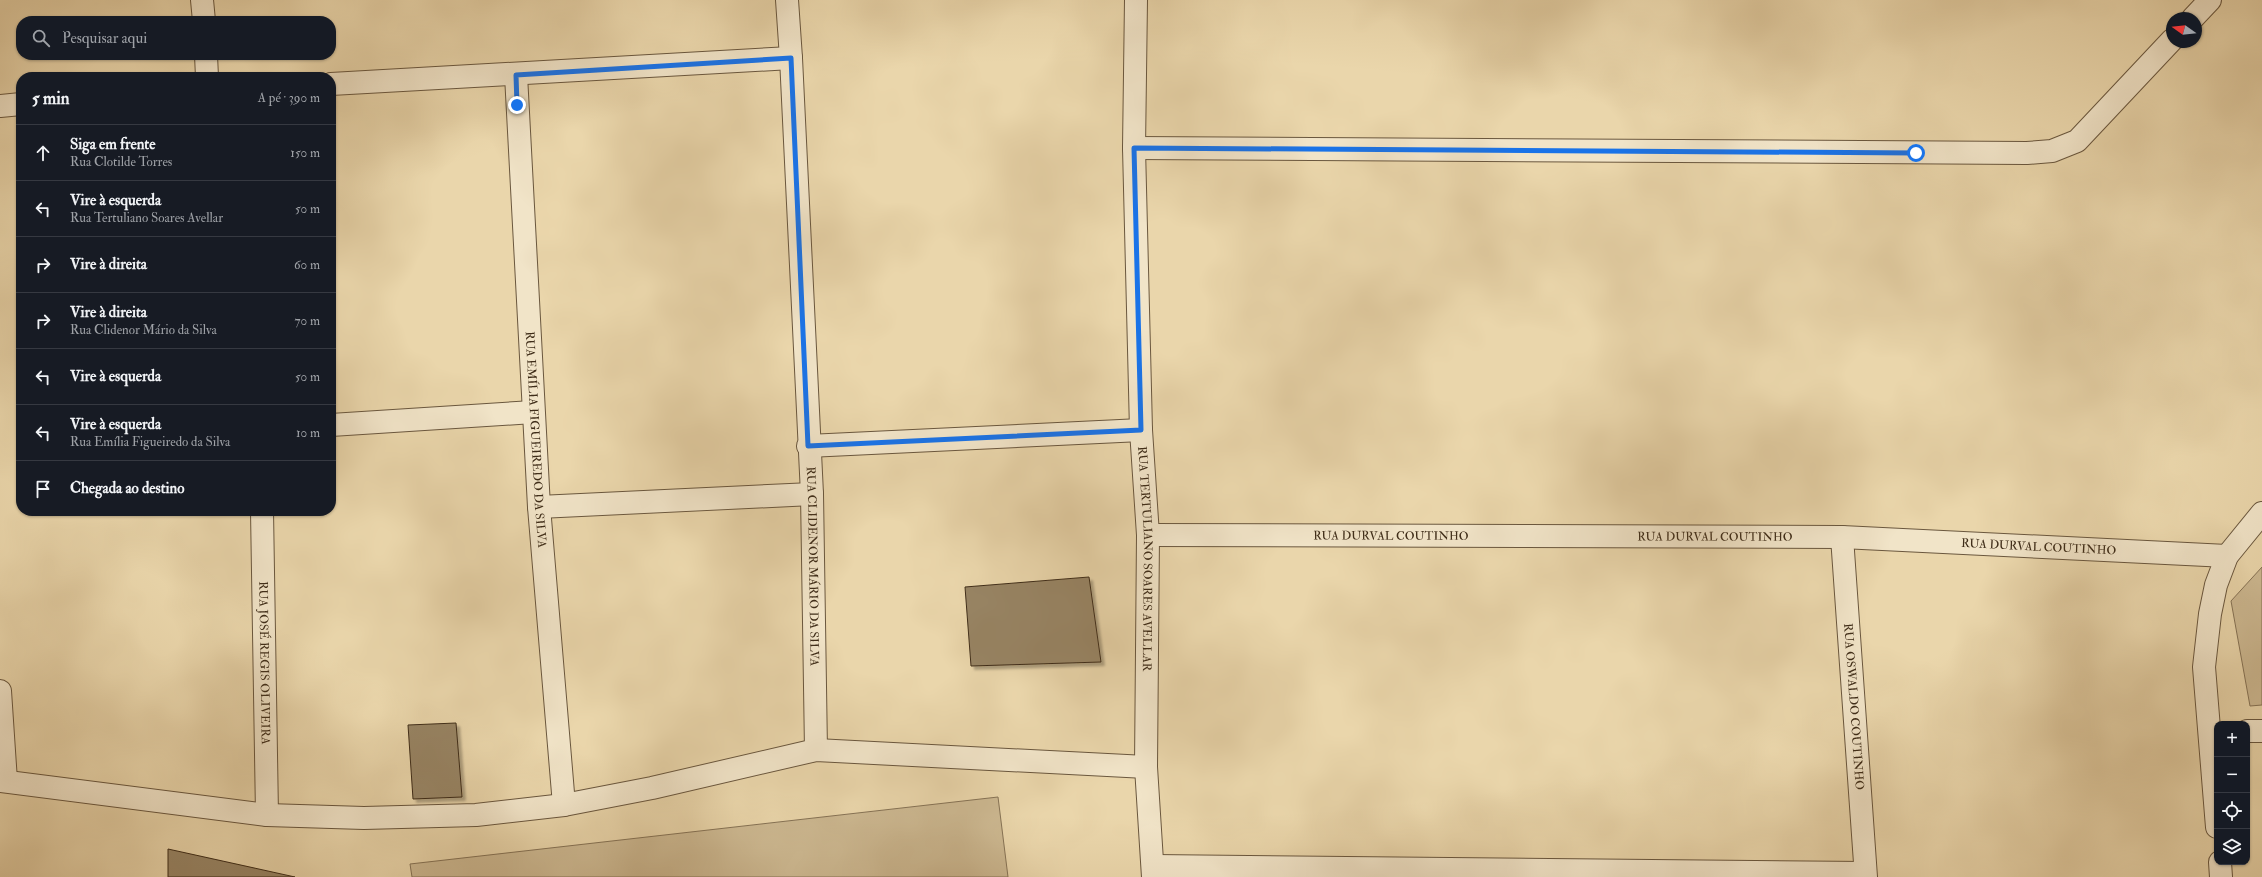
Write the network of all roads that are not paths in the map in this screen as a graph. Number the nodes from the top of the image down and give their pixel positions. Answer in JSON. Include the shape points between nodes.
{"nodes":[{"id":1,"x":202,"y":0,"type":"edge"},
{"id":2,"x":787,"y":0,"type":"edge"},
{"id":3,"x":1136,"y":0,"type":"edge"},
{"id":4,"x":2210,"y":0,"type":"edge"},
{"id":5,"x":2199,"y":12,"type":"edge"},
{"id":6,"x":204,"y":16,"type":"edge"},
{"id":7,"x":2166,"y":46,"type":"edge"},
{"id":8,"x":791,"y":58,"type":"junction"},
{"id":9,"x":206,"y":60,"type":"edge"},
{"id":10,"x":207,"y":72,"type":"edge"},
{"id":11,"x":516,"y":75,"type":"junction"},
{"id":12,"x":336,"y":84,"type":"edge"},
{"id":13,"x":16,"y":104,"type":"edge"},
{"id":14,"x":0,"y":106,"type":"edge"},
{"id":15,"x":1134,"y":148,"type":"junction"},
{"id":16,"x":533,"y":412,"type":"junction"},
{"id":17,"x":336,"y":425,"type":"edge"},
{"id":18,"x":1141,"y":430,"type":"junction"},
{"id":19,"x":808,"y":446,"type":"junction"},
{"id":20,"x":812,"y":494,"type":"junction"},
{"id":21,"x":539,"y":507,"type":"junction"},
{"id":22,"x":2262,"y":513,"type":"edge"},
{"id":23,"x":262,"y":516,"type":"edge"},
{"id":24,"x":1148,"y":535,"type":"junction"},
{"id":25,"x":1842,"y":537,"type":"junction"},
{"id":26,"x":2227,"y":556,"type":"junction"},
{"id":27,"x":0,"y":691,"type":"edge"},
{"id":28,"x":2250,"y":731,"type":"edge"},
{"id":29,"x":2262,"y":731,"type":"edge"},
{"id":30,"x":2213,"y":732,"type":"edge"},
{"id":31,"x":816,"y":750,"type":"junction"},
{"id":32,"x":1146,"y":767,"type":"junction"},
{"id":33,"x":3,"y":781,"type":"edge"},
{"id":34,"x":2216,"y":793,"type":"edge"},
{"id":35,"x":564,"y":805,"type":"junction"},
{"id":36,"x":267,"y":815,"type":"junction"},
{"id":37,"x":2220,"y":865,"type":"edge"},
{"id":38,"x":1153,"y":872,"type":"edge"},
{"id":39,"x":1544,"y":873,"type":"edge"},
{"id":40,"x":1865,"y":875,"type":"edge"},
{"id":41,"x":2221,"y":877,"type":"edge"}],
"edges":[{"from":1,"to":6,"type":"street"},
{"from":2,"to":8,"type":"street","name":"RUA CLIDENOR MÁRIO DA SILVA"},
{"from":3,"to":15,"type":"street","name":"RUA TERTULIANO SOARES AVELLAR"},
{"from":4,"to":5,"type":"street"},
{"from":7,"to":15,"type":"street","via":[[2077,141],[2052,150],[2027,153]]},
{"from":8,"to":11,"type":"street"},
{"from":8,"to":19,"type":"street","name":"RUA CLIDENOR MÁRIO DA SILVA"},
{"from":9,"to":10,"type":"street"},
{"from":11,"to":12,"type":"street"},
{"from":11,"to":16,"type":"street","name":"RUA EMÍLIA FIGUEIREDO DA SILVA"},
{"from":13,"to":14,"type":"street"},
{"from":15,"to":18,"type":"street","name":"RUA TERTULIANO SOARES AVELLAR"},
{"from":16,"to":17,"type":"street"},
{"from":16,"to":21,"type":"street","name":"RUA EMÍLIA FIGUEIREDO DA SILVA"},
{"from":18,"to":19,"type":"street"},
{"from":18,"to":24,"type":"street","name":"RUA TERTULIANO SOARES AVELLAR"},
{"from":19,"to":20,"type":"street","name":"RUA CLIDENOR MÁRIO DA SILVA"},
{"from":20,"to":21,"type":"street"},
{"from":20,"to":31,"type":"street","name":"RUA CLIDENOR MÁRIO DA SILVA"},
{"from":21,"to":35,"type":"street","name":"RUA EMÍLIA FIGUEIREDO DA SILVA"},
{"from":22,"to":26,"type":"street"},
{"from":23,"to":36,"type":"street","name":"RUA JOSÉ REGIS OLIVEIRA"},
{"from":24,"to":25,"type":"street","name":"RUA DURVAL COUTINHO"},
{"from":24,"to":32,"type":"street","name":"RUA TERTULIANO SOARES AVELLAR"},
{"from":25,"to":26,"type":"street","name":"RUA DURVAL COUTINHO"},
{"from":25,"to":40,"type":"street","name":"RUA OSWALDO COUTINHO"},
{"from":26,"to":30,"type":"street","via":[[2216,585],[2204,667]]},
{"from":27,"to":33,"type":"street"},
{"from":28,"to":29,"type":"street"},
{"from":30,"to":34,"type":"street"},
{"from":31,"to":32,"type":"street"},
{"from":31,"to":35,"type":"street"},
{"from":32,"to":38,"type":"street","name":"RUA TERTULIANO SOARES AVELLAR"},
{"from":33,"to":36,"type":"street"},
{"from":35,"to":36,"type":"street","via":[[476,815],[364,818]]},
{"from":37,"to":41,"type":"street"},
{"from":38,"to":39,"type":"street"},
{"from":39,"to":40,"type":"street"}]}
